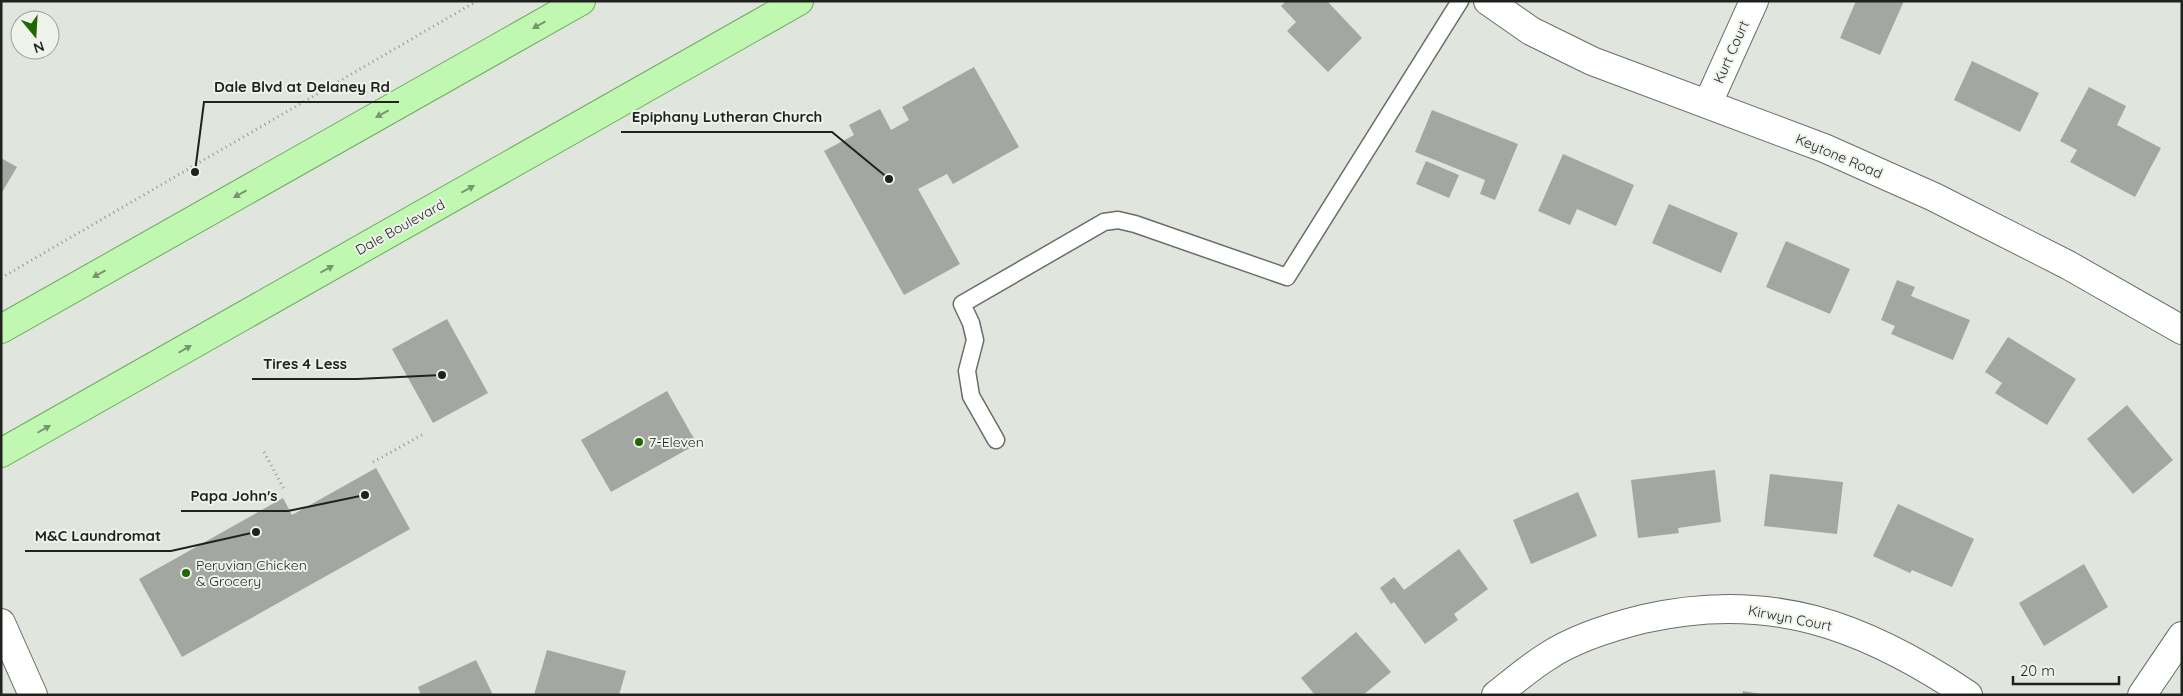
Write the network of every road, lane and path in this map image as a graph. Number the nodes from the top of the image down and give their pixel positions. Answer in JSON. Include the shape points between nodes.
{"nodes":[{"id":1,"x":478,"y":1,"type":"edge"},
{"id":2,"x":581,"y":1,"type":"edge"},
{"id":3,"x":799,"y":1,"type":"edge"},
{"id":4,"x":1460,"y":1,"type":"edge"},
{"id":5,"x":1488,"y":1,"type":"edge"},
{"id":6,"x":1754,"y":1,"type":"edge"},
{"id":7,"x":1708,"y":103,"type":"junction"},
{"id":8,"x":1,"y":278,"type":"edge"},
{"id":9,"x":1,"y":329,"type":"edge"},
{"id":10,"x":2182,"y":330,"type":"edge"},
{"id":11,"x":422,"y":435,"type":"dead end"},
{"id":12,"x":996,"y":440,"type":"dead end"},
{"id":13,"x":264,"y":452,"type":"dead end"},
{"id":14,"x":1,"y":453,"type":"edge"},
{"id":15,"x":373,"y":462,"type":"dead end"},
{"id":16,"x":284,"y":489,"type":"dead end"},
{"id":17,"x":1,"y":623,"type":"edge"},
{"id":18,"x":2182,"y":636,"type":"edge"},
{"id":19,"x":33,"y":695,"type":"edge"},
{"id":20,"x":1496,"y":695,"type":"edge"},
{"id":21,"x":1968,"y":695,"type":"edge"},
{"id":22,"x":2142,"y":695,"type":"edge"}],
"edges":[{"from":1,"to":8,"type":"path"},
{"from":2,"to":9,"type":"main road","one_way":true},
{"from":14,"to":3,"type":"main road","name":"Dale Boulevard","one_way":true},
{"from":4,"to":12,"type":"lane","via":[[1287,278],[1118,220],[1104,222],[962,304],[975,340],[967,371],[972,396]]},
{"from":5,"to":7,"type":"street","name":"Keytone Road","via":[[1530,31],[1592,61]]},
{"from":6,"to":7,"type":"street","name":"Kurt Court"},
{"from":7,"to":10,"type":"street","name":"Keytone Road","via":[[1824,148],[1934,197],[2068,265]]},
{"from":11,"to":15,"type":"path"},
{"from":13,"to":16,"type":"path"},
{"from":17,"to":19,"type":"street"},
{"from":18,"to":22,"type":"street"},
{"from":20,"to":21,"type":"street","name":"Kirwyn Court","via":[[1548,656],[1620,625],[1675,612],[1731,607],[1766,610],[1824,622],[1870,639],[1931,670]]}]}
